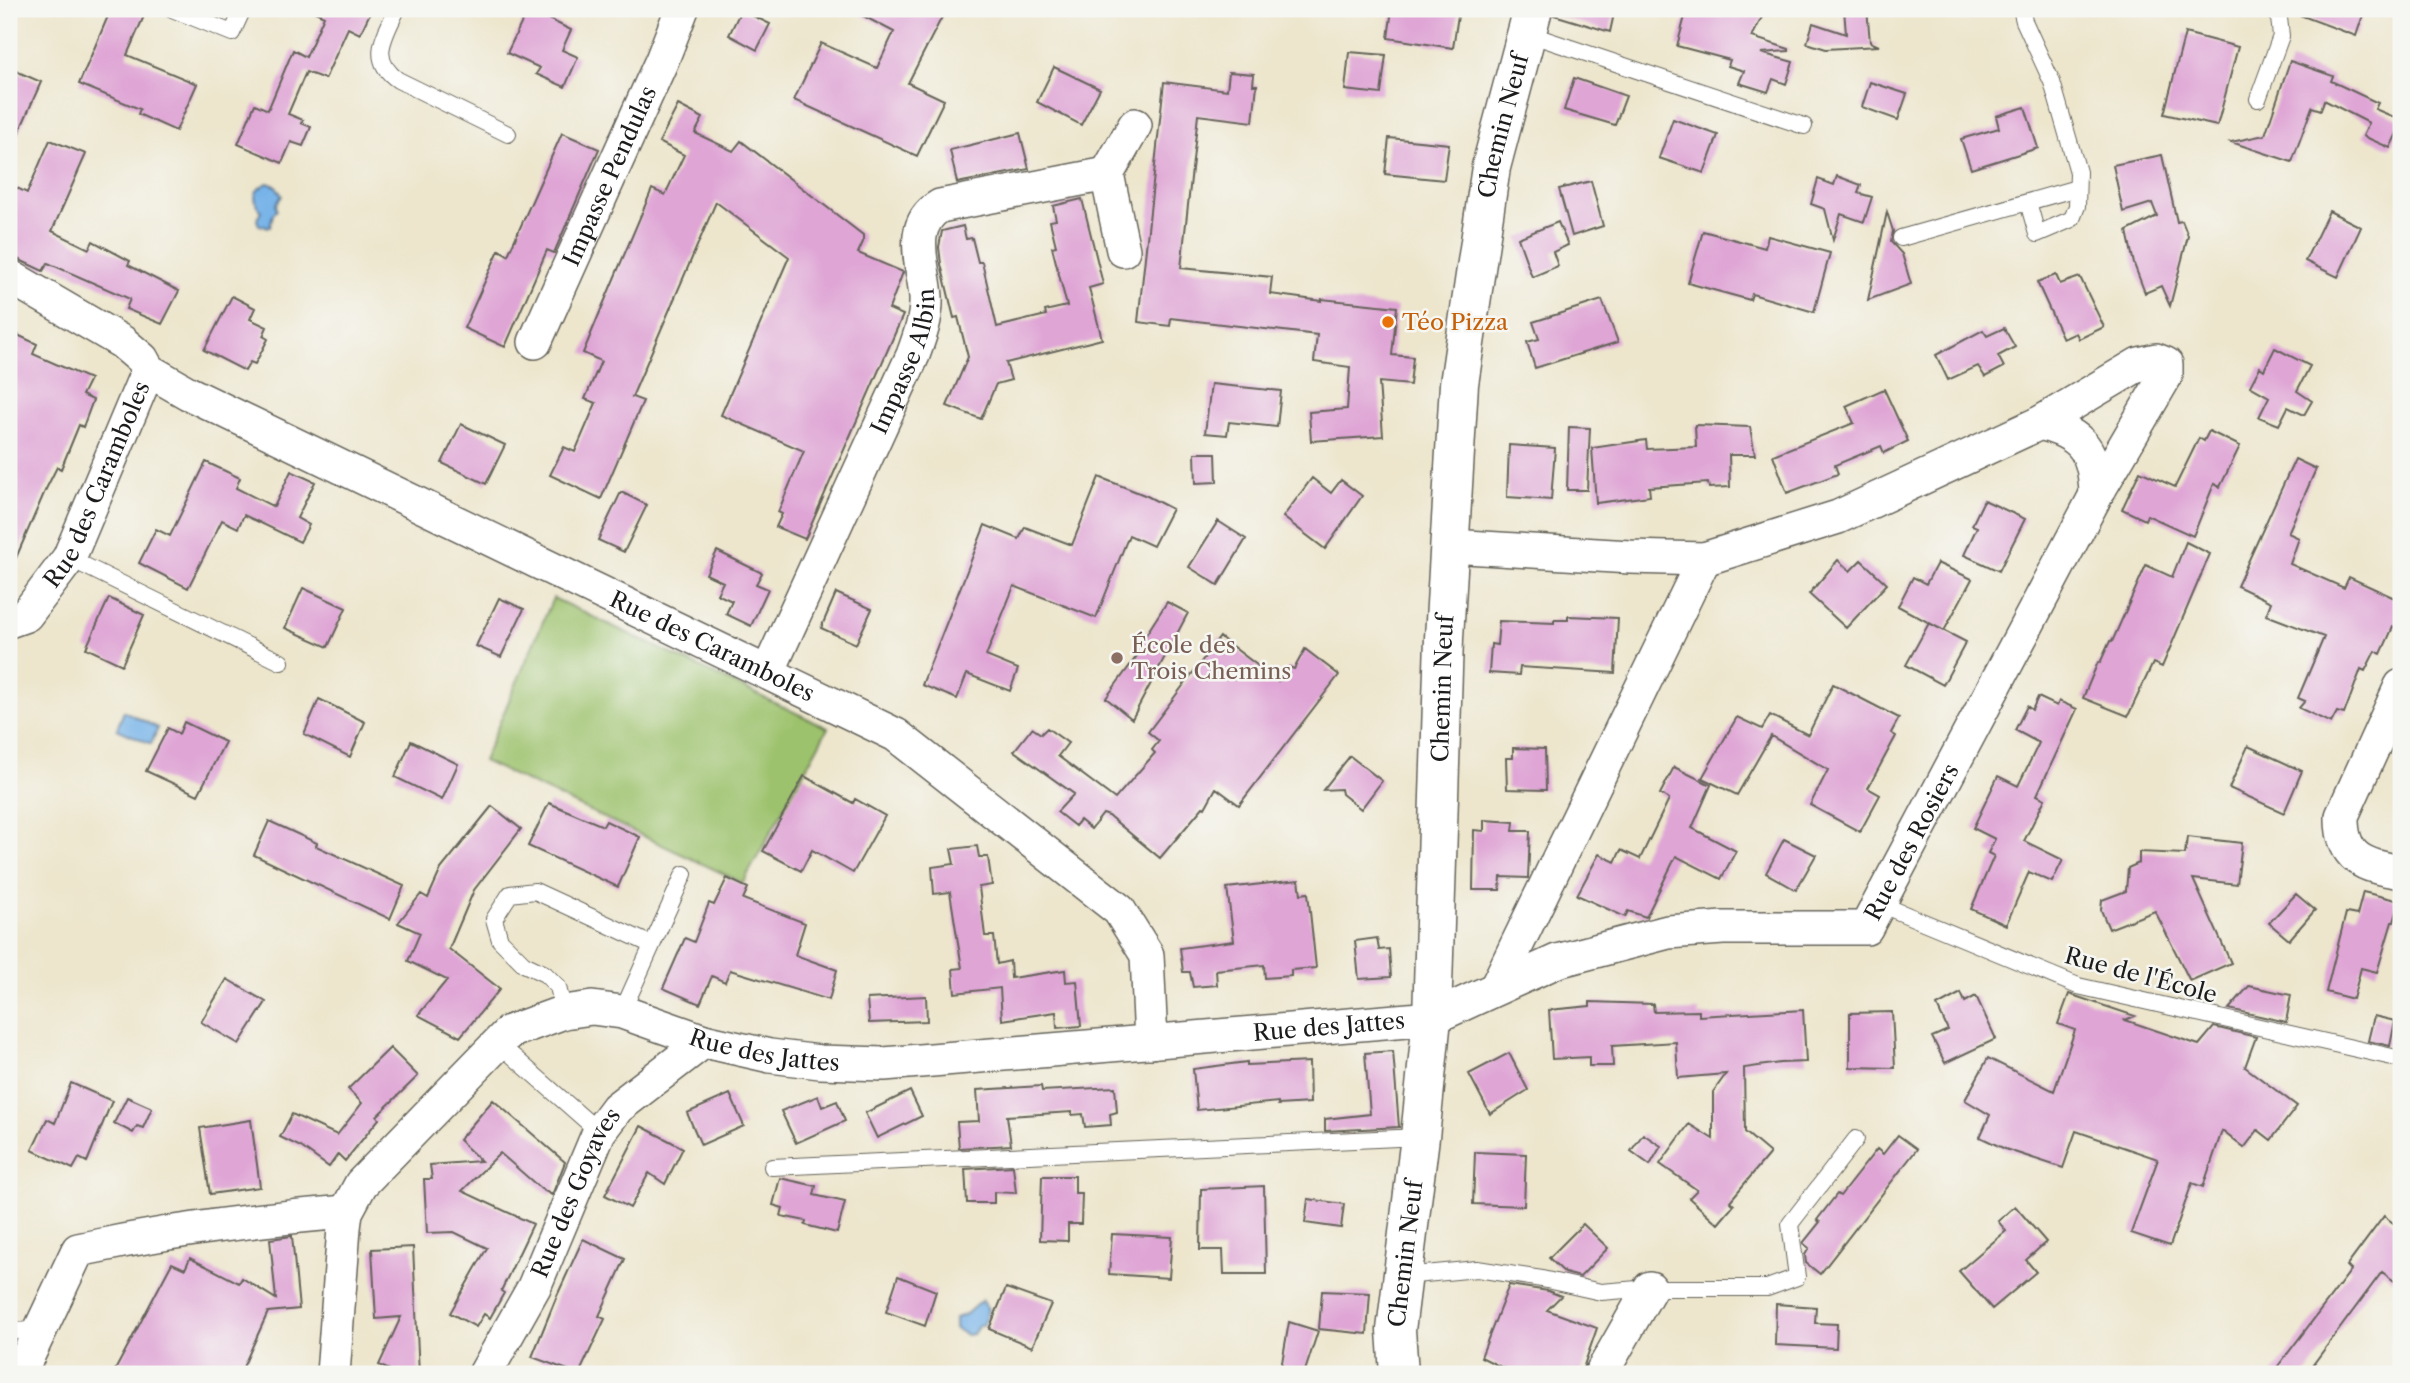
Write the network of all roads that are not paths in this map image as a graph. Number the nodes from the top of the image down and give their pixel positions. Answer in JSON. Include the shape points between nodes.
{"nodes":[{"id":1,"x":172,"y":9,"type":"edge"},
{"id":2,"x":243,"y":9,"type":"edge"},
{"id":3,"x":397,"y":9,"type":"edge"},
{"id":4,"x":682,"y":9,"type":"edge"},
{"id":5,"x":2021,"y":9,"type":"edge"},
{"id":6,"x":2278,"y":9,"type":"edge"},
{"id":7,"x":1529,"y":21,"type":"edge"},
{"id":8,"x":2258,"y":99,"type":"dead end"},
{"id":9,"x":1135,"y":125,"type":"dead end"},
{"id":10,"x":1804,"y":125,"type":"dead end"},
{"id":11,"x":508,"y":134,"type":"dead end"},
{"id":12,"x":1107,"y":174,"type":"junction"},
{"id":13,"x":2077,"y":188,"type":"junction"},
{"id":14,"x":2028,"y":202,"type":"junction"},
{"id":15,"x":1901,"y":238,"type":"dead end"},
{"id":16,"x":1123,"y":250,"type":"dead end"},
{"id":17,"x":9,"y":276,"type":"edge"},
{"id":18,"x":535,"y":342,"type":"dead end"},
{"id":19,"x":148,"y":370,"type":"junction"},
{"id":20,"x":2039,"y":423,"type":"junction"},
{"id":21,"x":2096,"y":495,"type":"junction"},
{"id":22,"x":1450,"y":546,"type":"junction"},
{"id":23,"x":69,"y":558,"type":"junction"},
{"id":24,"x":1704,"y":559,"type":"junction"},
{"id":25,"x":9,"y":621,"type":"edge"},
{"id":26,"x":281,"y":662,"type":"dead end"},
{"id":27,"x":768,"y":672,"type":"junction"},
{"id":28,"x":2401,"y":686,"type":"edge"},
{"id":29,"x":2401,"y":872,"type":"edge"},
{"id":30,"x":684,"y":874,"type":"dead end"},
{"id":31,"x":1880,"y":904,"type":"junction"},
{"id":32,"x":652,"y":945,"type":"junction"},
{"id":33,"x":1496,"y":988,"type":"junction"},
{"id":34,"x":564,"y":1012,"type":"junction"},
{"id":35,"x":622,"y":1012,"type":"junction"},
{"id":36,"x":1432,"y":1017,"type":"junction"},
{"id":37,"x":704,"y":1041,"type":"junction"},
{"id":38,"x":1151,"y":1042,"type":"junction"},
{"id":39,"x":498,"y":1043,"type":"junction"},
{"id":40,"x":2401,"y":1059,"type":"edge"},
{"id":41,"x":599,"y":1132,"type":"junction"},
{"id":42,"x":1420,"y":1137,"type":"junction"},
{"id":43,"x":1856,"y":1139,"type":"dead end"},
{"id":44,"x":772,"y":1167,"type":"dead end"},
{"id":45,"x":346,"y":1212,"type":"junction"},
{"id":46,"x":1404,"y":1276,"type":"junction"},
{"id":47,"x":1650,"y":1288,"type":"junction"},
{"id":48,"x":24,"y":1331,"type":"edge"},
{"id":49,"x":1393,"y":1356,"type":"edge"},
{"id":50,"x":26,"y":1360,"type":"dead end"},
{"id":51,"x":333,"y":1374,"type":"edge"},
{"id":52,"x":485,"y":1374,"type":"edge"},
{"id":53,"x":1601,"y":1374,"type":"edge"}],
"edges":[{"from":1,"to":2,"type":"lane","via":[[232,33]]},
{"from":3,"to":11,"type":"lane","via":[[380,57],[385,71]]},
{"from":4,"to":18,"type":"street","name":"Impasse Pendulas"},
{"from":5,"to":13,"type":"lane","via":[[2052,82],[2078,172]]},
{"from":6,"to":8,"type":"lane","via":[[2281,36]]},
{"from":7,"to":10,"type":"lane"},
{"from":7,"to":22,"type":"street","name":"Chemin Neuf","via":[[1489,181],[1459,384]]},
{"from":9,"to":12,"type":"street"},
{"from":12,"to":16,"type":"street"},
{"from":12,"to":27,"type":"street","name":"Impasse Albin","via":[[940,206],[925,218],[920,236],[926,296],[922,331]]},
{"from":13,"to":14,"type":"lane"},
{"from":13,"to":14,"type":"lane","via":[[2073,219],[2037,234]]},
{"from":14,"to":15,"type":"lane"},
{"from":17,"to":19,"type":"street","name":"Rue des Caramboles","via":[[122,342]]},
{"from":19,"to":23,"type":"street","name":"Rue des Caramboles"},
{"from":19,"to":27,"type":"street","name":"Rue des Caramboles","via":[[232,415]]},
{"from":20,"to":21,"type":"street","via":[[2060,428],[2081,442],[2093,462]]},
{"from":20,"to":21,"type":"street","name":"Rue des Rosiers","via":[[2139,364],[2156,359],[2166,364],[2166,375]]},
{"from":20,"to":24,"type":"street","name":"Rue des Rosiers","via":[[1838,517]]},
{"from":21,"to":31,"type":"street","name":"Rue des Rosiers"},
{"from":22,"to":24,"type":"street","name":"Rue des Rosiers"},
{"from":22,"to":36,"type":"street","name":"Chemin Neuf"},
{"from":23,"to":25,"type":"street","name":"Rue des Caramboles","via":[[26,615]]},
{"from":23,"to":26,"type":"lane"},
{"from":24,"to":33,"type":"street"},
{"from":27,"to":38,"type":"street","name":"Rue des Caramboles","via":[[896,735],[1119,911],[1147,955]]},
{"from":28,"to":29,"type":"street","via":[[2342,816],[2341,836],[2357,859],[2373,868]]},
{"from":30,"to":32,"type":"lane"},
{"from":31,"to":33,"type":"street","name":"Rue des Rosiers","via":[[1866,929],[1668,932],[1557,961]]},
{"from":31,"to":40,"type":"lane","name":"Rue de l'École","via":[[2078,986]]},
{"from":32,"to":34,"type":"lane","via":[[535,891],[510,894],[494,919],[500,940],[524,964],[558,987]]},
{"from":32,"to":35,"type":"lane"},
{"from":33,"to":36,"type":"street","name":"Rue des Rosiers"},
{"from":34,"to":35,"type":"street","name":"Rue des Jattes","via":[[592,1008]]},
{"from":34,"to":39,"type":"street","name":"Rue des Jattes","via":[[509,1032]]},
{"from":35,"to":37,"type":"street","name":"Rue des Jattes"},
{"from":36,"to":38,"type":"street","name":"Rue des Jattes"},
{"from":36,"to":42,"type":"street","name":"Chemin Neuf"},
{"from":37,"to":38,"type":"street","name":"Rue des Jattes","via":[[770,1056],[857,1065]]},
{"from":37,"to":41,"type":"street","name":"Rue des Goyaves","via":[[617,1108]]},
{"from":39,"to":41,"type":"lane"},
{"from":39,"to":45,"type":"street","name":"Rue des Jattes","via":[[361,1184]]},
{"from":41,"to":52,"type":"street","name":"Rue des Goyaves","via":[[534,1287]]},
{"from":42,"to":44,"type":"lane"},
{"from":42,"to":46,"type":"street","name":"Chemin Neuf"},
{"from":43,"to":47,"type":"lane","via":[[1790,1224],[1797,1277],[1767,1288]]},
{"from":45,"to":48,"type":"street","via":[[78,1250]]},
{"from":45,"to":51,"type":"street","name":"Rue des Jattes"},
{"from":46,"to":47,"type":"lane","via":[[1478,1269],[1601,1292]]},
{"from":46,"to":49,"type":"street","name":"Chemin Neuf"},
{"from":47,"to":53,"type":"street"},
{"from":48,"to":50,"type":"street"}]}
